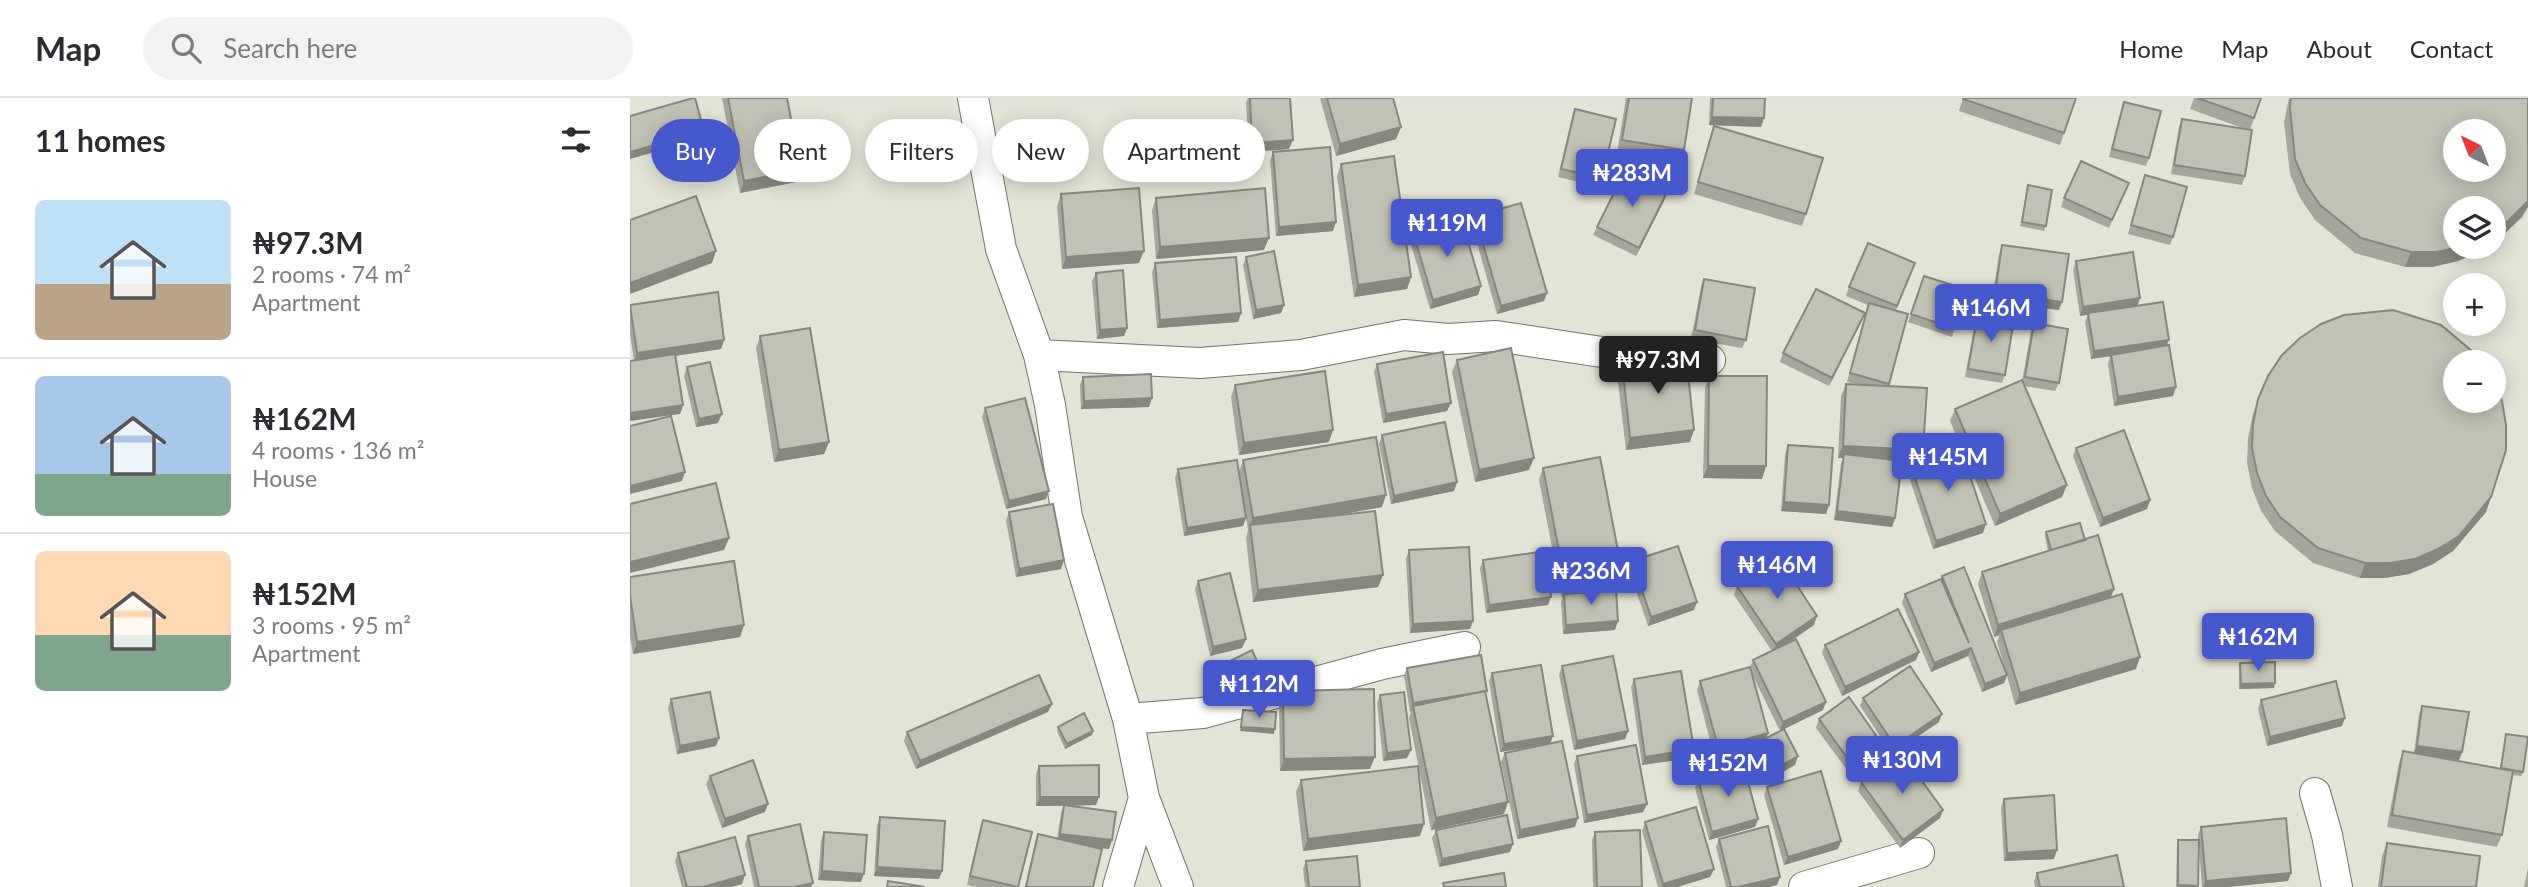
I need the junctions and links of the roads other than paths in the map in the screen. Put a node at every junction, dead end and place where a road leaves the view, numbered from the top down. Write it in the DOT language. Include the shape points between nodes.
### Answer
graph roads {
  1 [pos="973,98"];
  2 [pos="1039,355"];
  3 [pos="1710,360"];
  4 [pos="1465,647"];
  5 [pos="1128,719"];
  6 [pos="2315,793"];
  7 [pos="1144,798"];
  8 [pos="1919,853"];
  9 [pos="1118,887"];
  10 [pos="1178,887"];
  11 [pos="1804,887"];
  12 [pos="2337,887"];
  1 -- 2 [label="street" via="1001,249"];
  2 -- 3 [label="street" via="1200,363 1301,355 1404,335 1448,340 1496,336 1615,354"];
  2 -- 5 [label="street" via="1068,517"];
  4 -- 5 [label="street" via="1382,664 1203,713"];
  5 -- 7 [label="street"];
  6 -- 12 [label="street"];
  7 -- 9 [label="street"];
  7 -- 10 [label="street"];
  8 -- 11 [label="street"];
}
